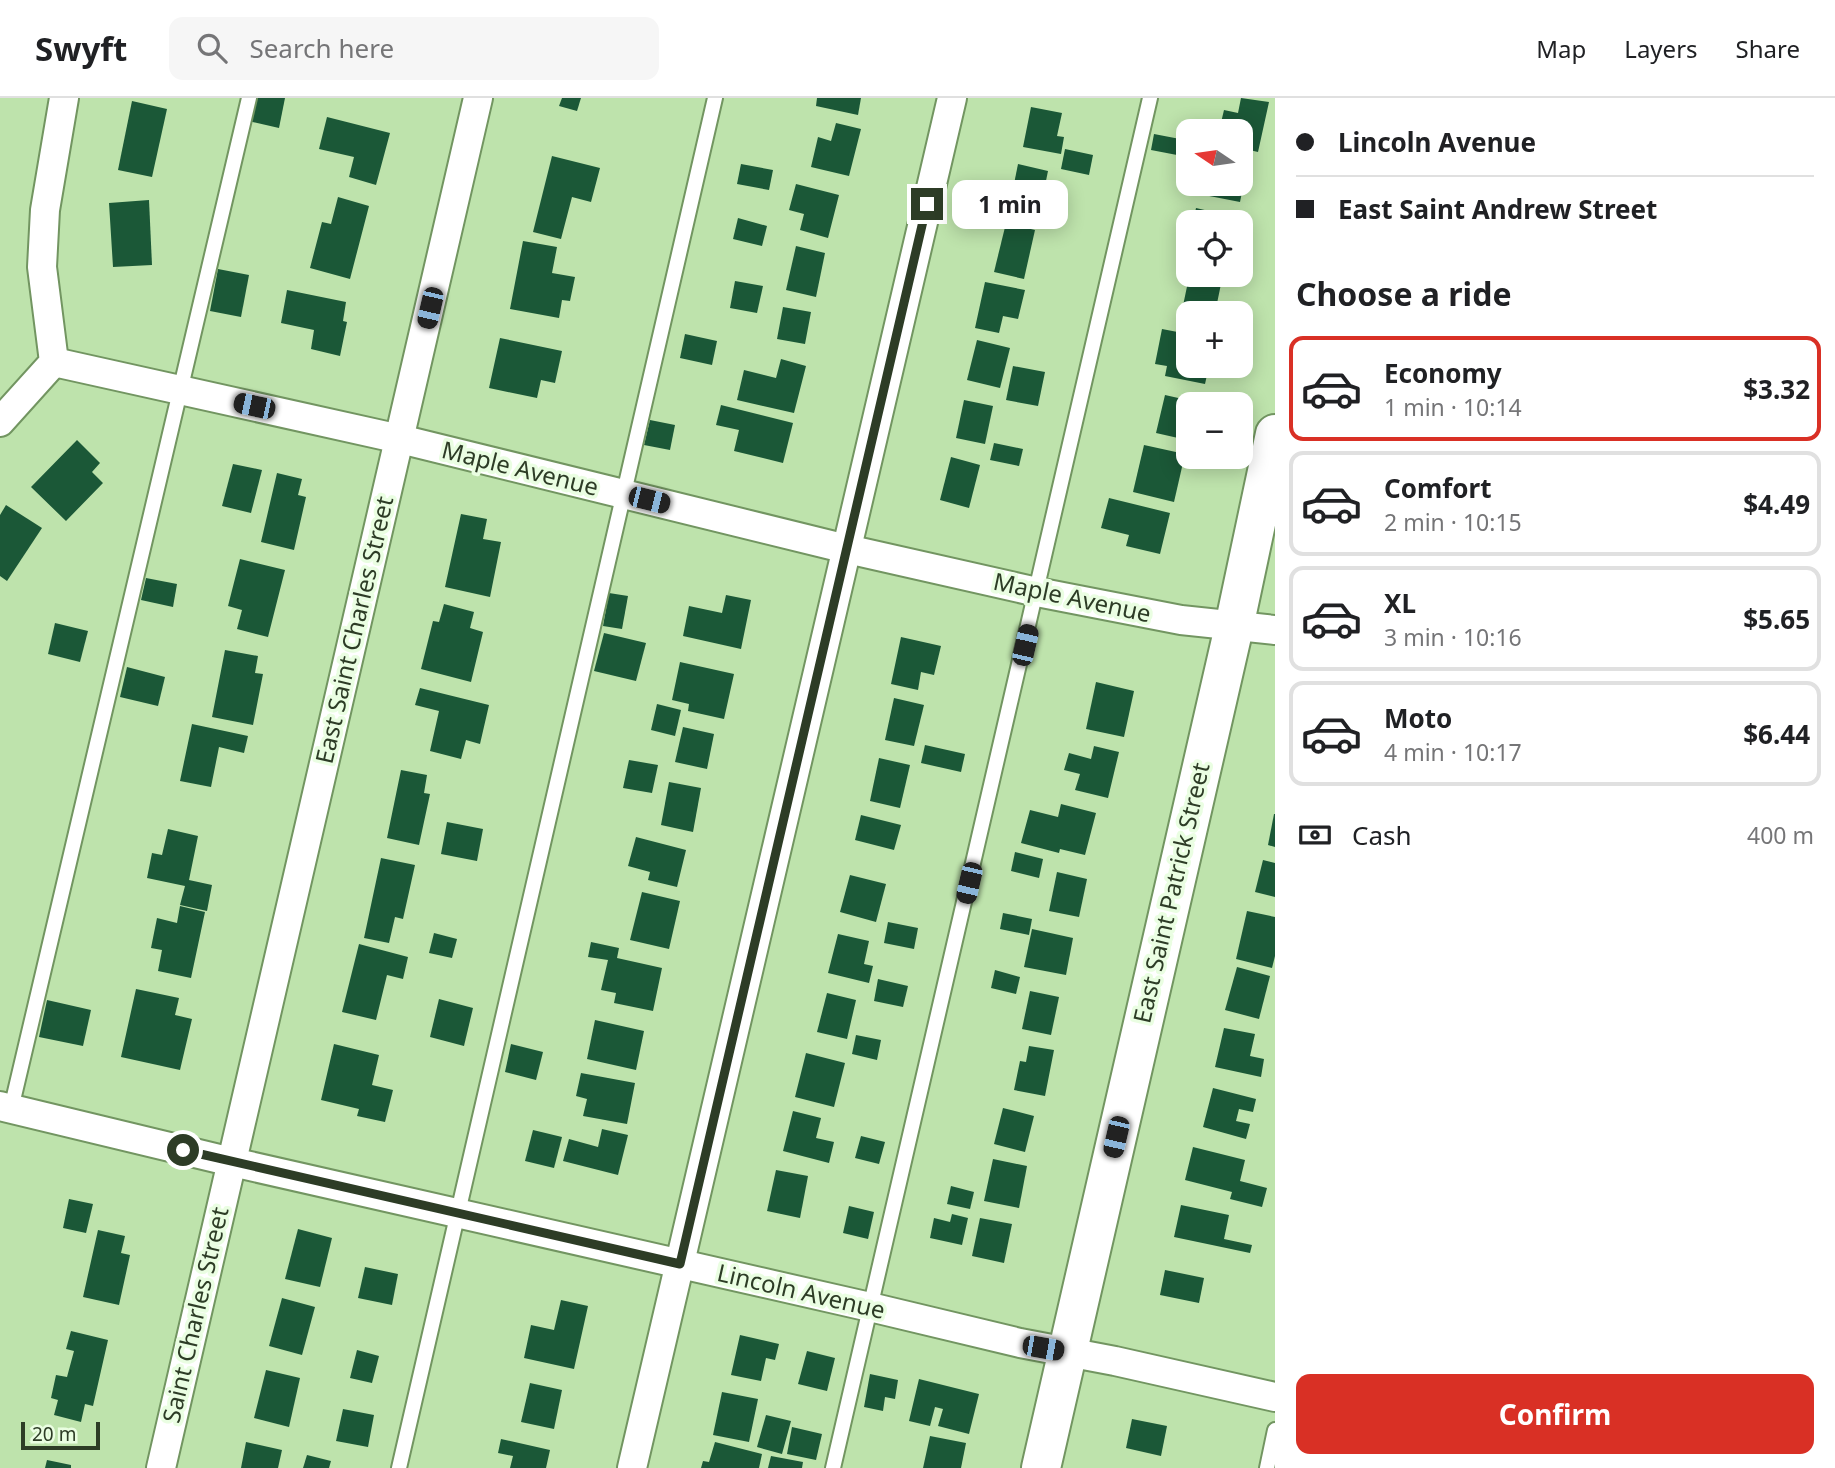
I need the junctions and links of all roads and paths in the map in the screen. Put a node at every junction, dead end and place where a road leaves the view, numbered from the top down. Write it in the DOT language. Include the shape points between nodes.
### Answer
graph roads {
  1 [pos="64,98"];
  2 [pos="249,98"];
  3 [pos="478,98"];
  4 [pos="715,98"];
  5 [pos="952,98"];
  6 [pos="1150,98"];
  7 [pos="54,362"];
  8 [pos="181,390"];
  9 [pos="0,422"];
  10 [pos="1275,434"];
  11 [pos="400,439"];
  12 [pos="624,494"];
  13 [pos="847,549"];
  14 [pos="1037,592"];
  15 [pos="1234,627"];
  16 [pos="1275,630"];
  17 [pos="6,1108"];
  18 [pos="232,1162"];
  19 [pos="458,1213"];
  20 [pos="680,1264"];
  21 [pos="870,1307"];
  22 [pos="1067,1352"];
  23 [pos="1275,1397"];
  24 [pos="1275,1430"];
  25 [pos="160,1468"];
  26 [pos="399,1468"];
  27 [pos="632,1468"];
  28 [pos="833,1468"];
  29 [pos="1041,1468"];
  30 [pos="1267,1468"];
  1 -- 7 [label="street" via="45,211 42,267"];
  2 -- 8 [label="lane"];
  3 -- 11 [label="street, East Saint Charles Street"];
  4 -- 12 [label="lane"];
  5 -- 13 [label="street"];
  6 -- 14 [label="lane"];
  7 -- 8 [label="street, Maple Avenue"];
  7 -- 9 [label="street"];
  8 -- 11 [label="street, Maple Avenue"];
  8 -- 17 [label="lane"];
  10 -- 15 [label="main road, East Saint Patrick Street"];
  11 -- 12 [label="street, Maple Avenue"];
  11 -- 18 [label="street, East Saint Charles Street"];
  12 -- 13 [label="street, Maple Avenue"];
  12 -- 19 [label="lane"];
  13 -- 14 [label="street, Maple Avenue"];
  13 -- 20 [label="street"];
  14 -- 15 [label="street, Maple Avenue"];
  14 -- 21 [label="lane"];
  15 -- 16 [label="street, Maple Avenue"];
  15 -- 22 [label="main road, East Saint Patrick Street"];
  17 -- 18 [label="street, Lincoln Avenue"];
  18 -- 19 [label="street, Lincoln Avenue"];
  18 -- 25 [label="street, Saint Charles Street"];
  19 -- 20 [label="street, Lincoln Avenue"];
  19 -- 26 [label="lane"];
  20 -- 21 [label="street, Lincoln Avenue"];
  20 -- 27 [label="street"];
  21 -- 22 [label="street, Lincoln Avenue"];
  21 -- 28 [label="lane"];
  22 -- 23 [label="street, Lincoln Avenue"];
  22 -- 29 [label="main road, East Saint Patrick Street"];
  24 -- 30 [label="lane"];
}
